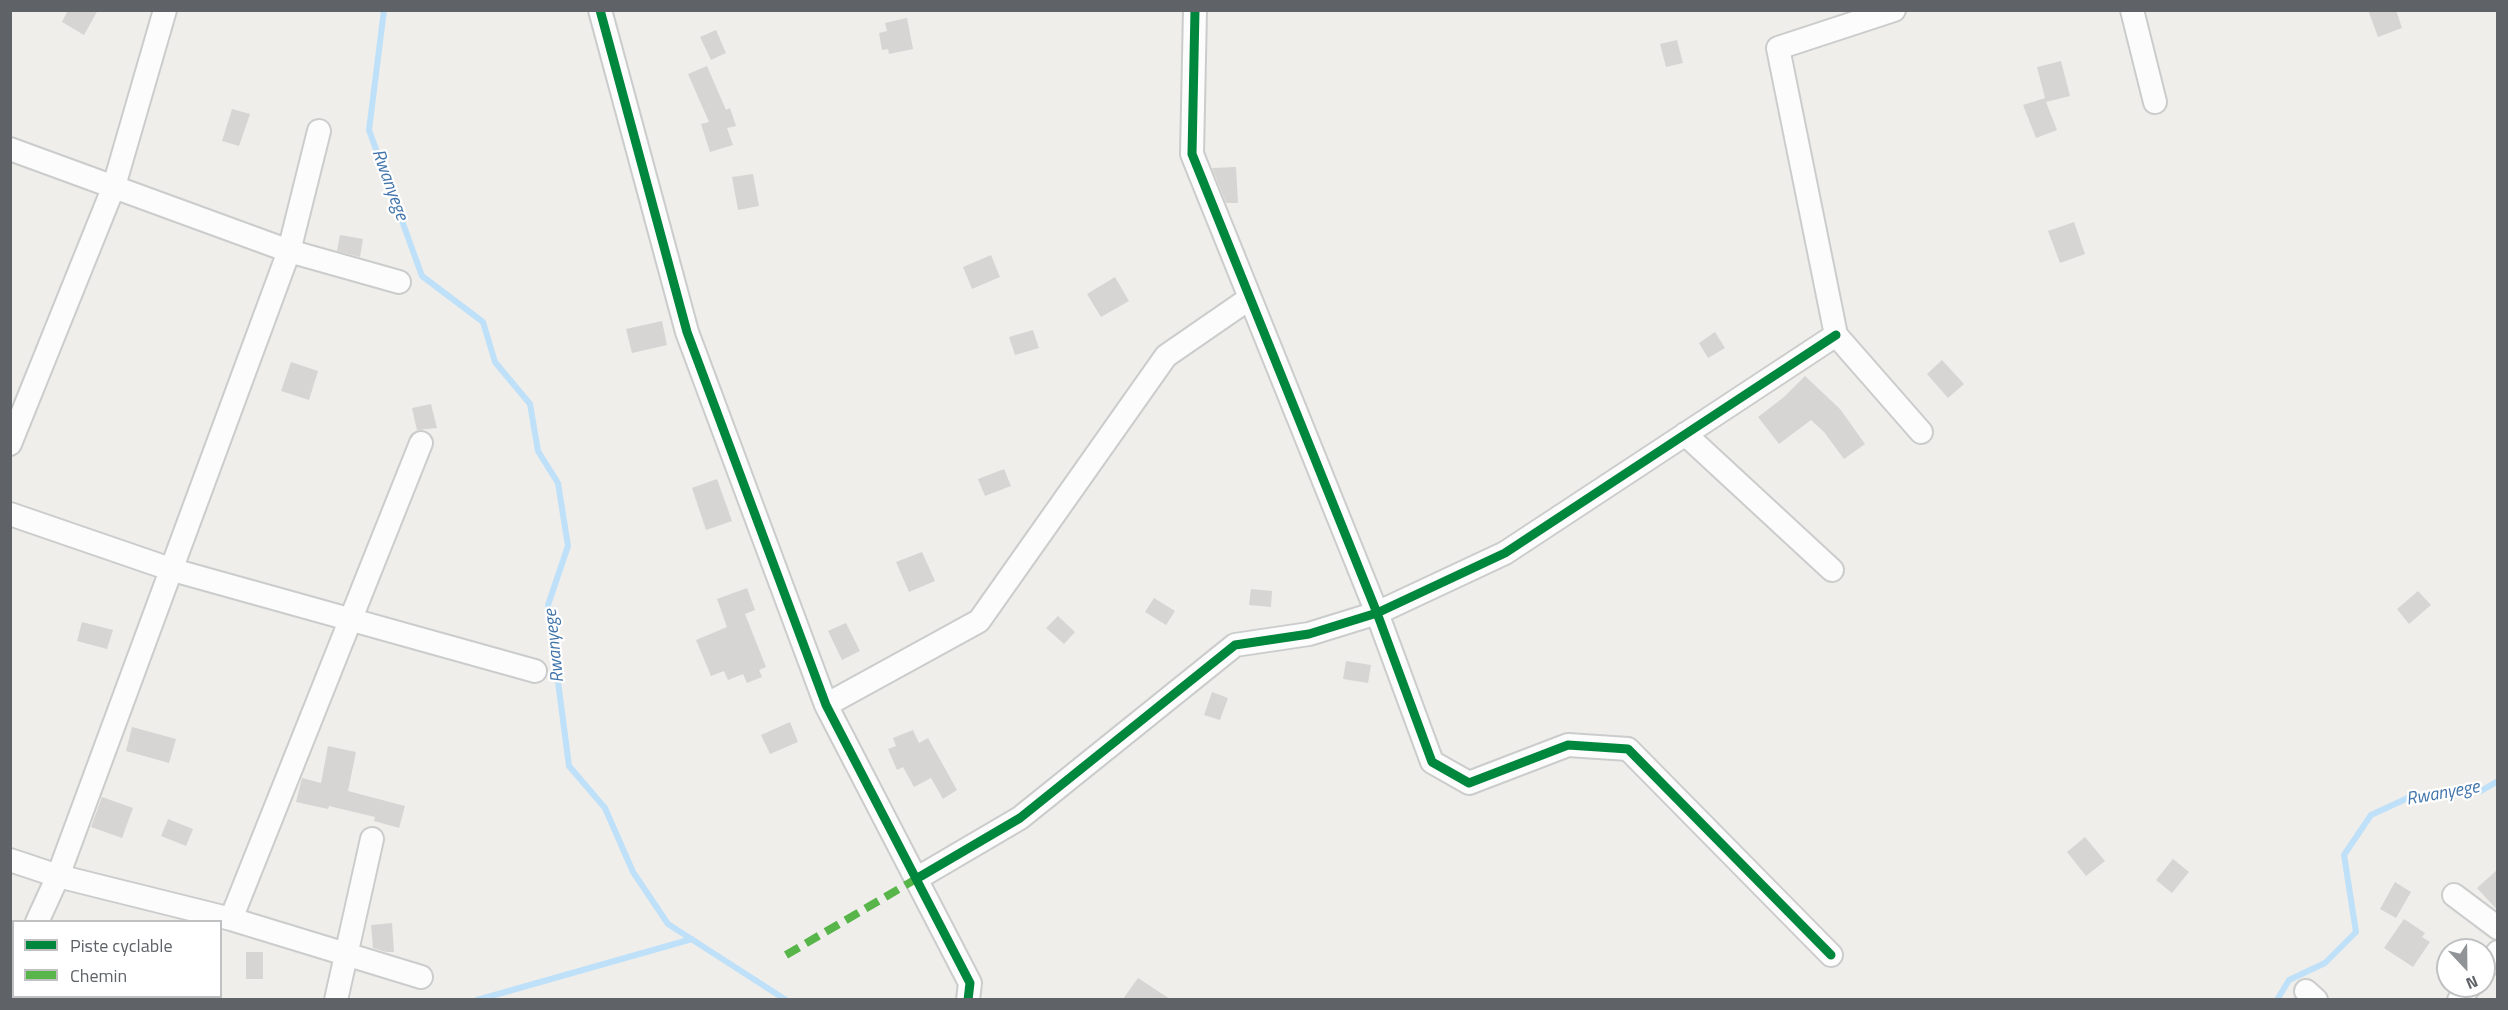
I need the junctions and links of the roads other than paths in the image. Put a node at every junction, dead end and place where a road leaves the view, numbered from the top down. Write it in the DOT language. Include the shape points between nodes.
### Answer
graph roads {
  1 [pos="165,10"];
  2 [pos="600,10"];
  3 [pos="1195,10"];
  4 [pos="1894,10"];
  5 [pos="2132,10"];
  6 [pos="2155,102"];
  7 [pos="319,131"];
  8 [pos="10,149"];
  9 [pos="114,186"];
  10 [pos="289,251"];
  11 [pos="399,282"];
  12 [pos="1250,298"];
  13 [pos="1836,335"];
  14 [pos="1921,432"];
  15 [pos="1685,434"];
  16 [pos="420,443"];
  17 [pos="10,444"];
  18 [pos="10,514"];
  19 [pos="173,570"];
  20 [pos="1832,570"];
  21 [pos="1377,613"];
  22 [pos="350,618"];
  23 [pos="536,671"];
  24 [pos="826,705"];
  25 [pos="372,838"];
  26 [pos="10,860"];
  27 [pos="58,876"];
  28 [pos="915,879"];
  29 [pos="2454,895"];
  30 [pos="231,919"];
  31 [pos="37,920"];
  32 [pos="2498,928"];
  33 [pos="345,954"];
  34 [pos="1831,955"];
  35 [pos="421,977"];
  36 [pos="336,999"];
  37 [pos="968,999"];
  1 -- 9 [label="street"];
  2 -- 24 [label="street" via="687,332"];
  3 -- 12 [label="street" via="1192,154"];
  4 -- 13 [label="street" via="1778,48"];
  5 -- 6 [label="street"];
  7 -- 10 [label="street"];
  8 -- 9 [label="street"];
  9 -- 10 [label="street"];
  9 -- 17 [label="street"];
  10 -- 11 [label="street"];
  10 -- 19 [label="street"];
  12 -- 21 [label="street"];
  12 -- 24 [label="street" via="1166,356 979,621"];
  13 -- 14 [label="street"];
  13 -- 15 [label="street"];
  15 -- 20 [label="street"];
  15 -- 21 [label="street" via="1505,553"];
  16 -- 22 [label="street"];
  18 -- 19 [label="street"];
  19 -- 22 [label="street"];
  19 -- 27 [label="street"];
  21 -- 28 [label="street" via="1309,634 1234,645 1020,818"];
  21 -- 34 [label="street" via="1432,762 1469,783 1568,745 1628,749"];
  22 -- 23 [label="street"];
  22 -- 30 [label="street"];
  24 -- 28 [label="street"];
  25 -- 33 [label="street"];
  26 -- 27 [label="street"];
  27 -- 30 [label="street"];
  27 -- 31 [label="street"];
  28 -- 37 [label="street" via="970,984"];
  29 -- 32 [label="street"];
  30 -- 33 [label="street"];
  33 -- 35 [label="street"];
  33 -- 36 [label="street"];
}
